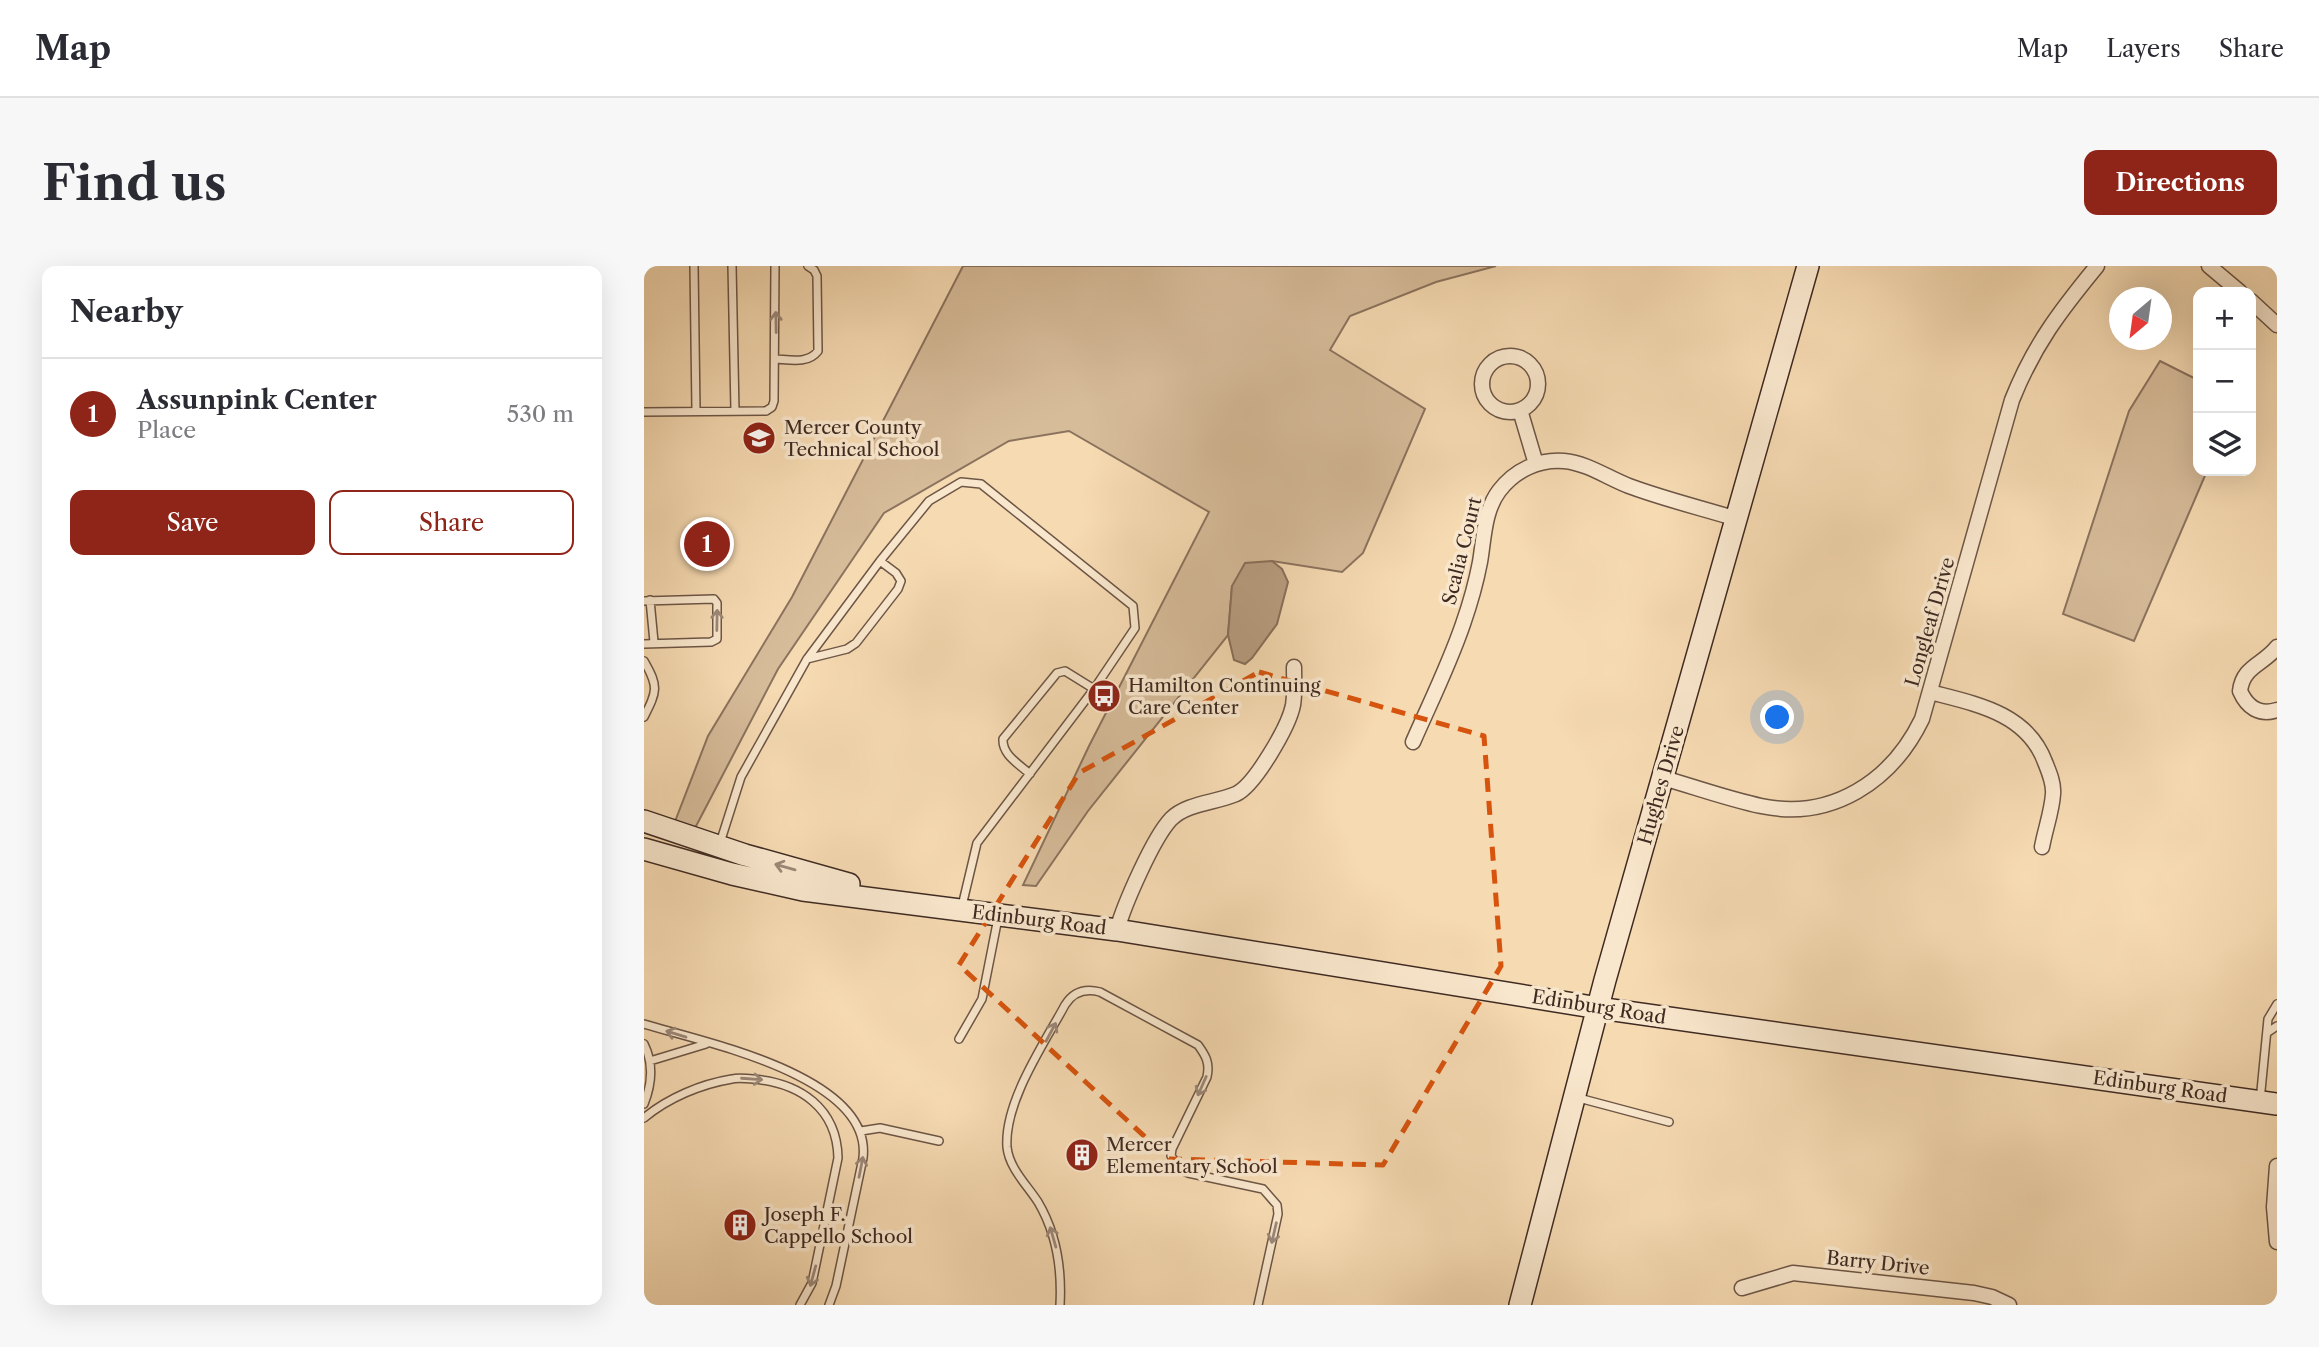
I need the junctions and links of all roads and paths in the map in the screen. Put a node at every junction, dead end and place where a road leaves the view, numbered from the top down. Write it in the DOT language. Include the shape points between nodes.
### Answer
graph roads {
  1 [pos="694,266"];
  2 [pos="732,266"];
  3 [pos="775,266"];
  4 [pos="808,266"];
  5 [pos="1808,266"];
  6 [pos="2097,266"];
  7 [pos="2209,266"];
  8 [pos="2234,287"];
  9 [pos="2256,306"];
  10 [pos="2277,325"];
  11 [pos="776,359"];
  12 [pos="1520,410"];
  13 [pos="696,411"];
  14 [pos="734,411"];
  15 [pos="644,412"];
  16 [pos="1536,464"];
  17 [pos="1737,519"];
  18 [pos="880,561"];
  19 [pos="647,601"];
  20 [pos="654,642"];
  21 [pos="644,644"];
  22 [pos="2277,647"];
  23 [pos="807,659"];
  24 [pos="644,661"];
  25 [pos="1294,667"];
  26 [pos="1094,689"];
  27 [pos="1930,692"];
  28 [pos="2277,710"];
  29 [pos="644,717"];
  30 [pos="1413,743"];
  31 [pos="1030,774"];
  32 [pos="1663,778"];
  33 [pos="644,821"];
  34 [pos="718,847"];
  35 [pos="2042,847"];
  36 [pos="644,849"];
  37 [pos="922,904"];
  38 [pos="961,910"];
  39 [pos="999,916"];
  40 [pos="1117,930"];
  41 [pos="2277,1004"];
  42 [pos="1599,1008"];
  43 [pos="644,1024"];
  44 [pos="2277,1026"];
  45 [pos="2268,1032"];
  46 [pos="959,1039"];
  47 [pos="644,1044"];
  48 [pos="706,1044"];
  49 [pos="650,1062"];
  50 [pos="1575,1097"];
  51 [pos="2269,1102"];
  52 [pos="644,1104"];
  53 [pos="644,1118"];
  54 [pos="1670,1122"];
  55 [pos="861,1131"];
  56 [pos="939,1141"];
  57 [pos="2277,1166"];
  58 [pos="2277,1242"];
  59 [pos="1742,1288"];
  60 [pos="832,1304"];
  61 [pos="800,1305"];
  62 [pos="1061,1305"];
  63 [pos="1258,1305"];
  64 [pos="1520,1305"];
  65 [pos="2009,1305"];
  1 -- 13 [label="lane"];
  2 -- 14 [label="lane"];
  11 -- 3 [label="lane, one-way"];
  4 -- 11 [label="lane" via="817,276 818,351 806,360"];
  5 -- 17 [label="main road, Hughes Drive"];
  6 -- 27 [label="street, Longleaf Drive" via="2040,340 2012,400"];
  7 -- 8 [label="street"];
  9 -- 10 [label="street"];
  11 -- 14 [label="lane" via="772,407"];
  12 -- 12 [label="street" via="1494,407 1483,393 1483,376 1501,356 1529,362 1538,379 1534,398"];
  12 -- 16 [label="street"];
  13 -- 14 [label="lane"];
  13 -- 15 [label="lane"];
  16 -- 17 [label="street" via="1582,465 1631,486"];
  16 -- 30 [label="street, Scalia Court" via="1508,480 1490,507 1463,624"];
  17 -- 32 [label="main road, Hughes Drive"];
  18 -- 23 [label="lane"];
  18 -- 23 [label="lane" via="896,573 901,581 898,589 856,643"];
  18 -- 26 [label="lane" via="929,500 961,482 981,484 1133,606 1135,628"];
  19 -- 20 [label="lane"];
  20 -- 19 [label="lane, one-way" via="717,639 717,603 714,599"];
  20 -- 21 [label="lane"];
  22 -- 28 [label="street" via="2245,673 2240,691 2244,701 2259,711"];
  23 -- 34 [label="lane" via="741,777"];
  24 -- 29 [label="lane" via="656,688"];
  25 -- 40 [label="street" via="1293,707 1267,762 1238,793 1172,818 1123,908"];
  26 -- 31 [label="lane"];
  26 -- 31 [label="lane" via="1065,671 1057,673 1003,739 1002,748"];
  27 -- 32 [label="street, Longleaf Drive" via="1922,719 1899,758 1863,788 1833,802 1802,808 1760,806"];
  27 -- 35 [label="street" via="2004,715 2034,741 2044,757 2053,792"];
  31 -- 38 [label="lane" via="977,843"];
  32 -- 42 [label="main road, Hughes Drive"];
  33 -- 34 [label="main road, Edinburg Road"];
  37 -- 34 [label="main road, Edinburg Road, one-way"];
  36 -- 37 [label="main road, Edinburg Road" via="803,890"];
  37 -- 38 [label="main road, Edinburg Road"];
  38 -- 39 [label="main road, Edinburg Road"];
  39 -- 40 [label="main road, Edinburg Road"];
  39 -- 46 [label="lane" via="982,999"];
  40 -- 42 [label="main road, Edinburg Road"];
  41 -- 45 [label="lane" via="2270,1013"];
  42 -- 50 [label="main road, Hughes Drive"];
  42 -- 51 [label="main road, Edinburg Road"];
  48 -- 43 [label="lane, one-way"];
  44 -- 45 [label="lane"];
  45 -- 51 [label="lane"];
  47 -- 49 [label="lane"];
  48 -- 49 [label="lane"];
  48 -- 55 [label="lane" via="769,1063 829,1092"];
  49 -- 52 [label="lane"];
  50 -- 54 [label="lane"];
  50 -- 64 [label="main road, Hughes Drive"];
  53 -- 61 [label="lane, one-way" via="678,1097 735,1078 783,1084 821,1107 838,1141 838,1158 812,1283"];
  55 -- 56 [label="lane" via="880,1129"];
  60 -- 55 [label="lane, one-way" via="863,1158"];
  57 -- 58 [label="street"];
  59 -- 65 [label="street, Barry Drive" via="1793,1273 1974,1293"];
  62 -- 63 [label="lane, one-way" via="1055,1238 1016,1172 1007,1150 1007,1135 1015,1100 1065,1005 1070,997 1090,990 1198,1045 1207,1059 1207,1077 1171,1156 1188,1173 1263,1189 1277,1205"];
}
